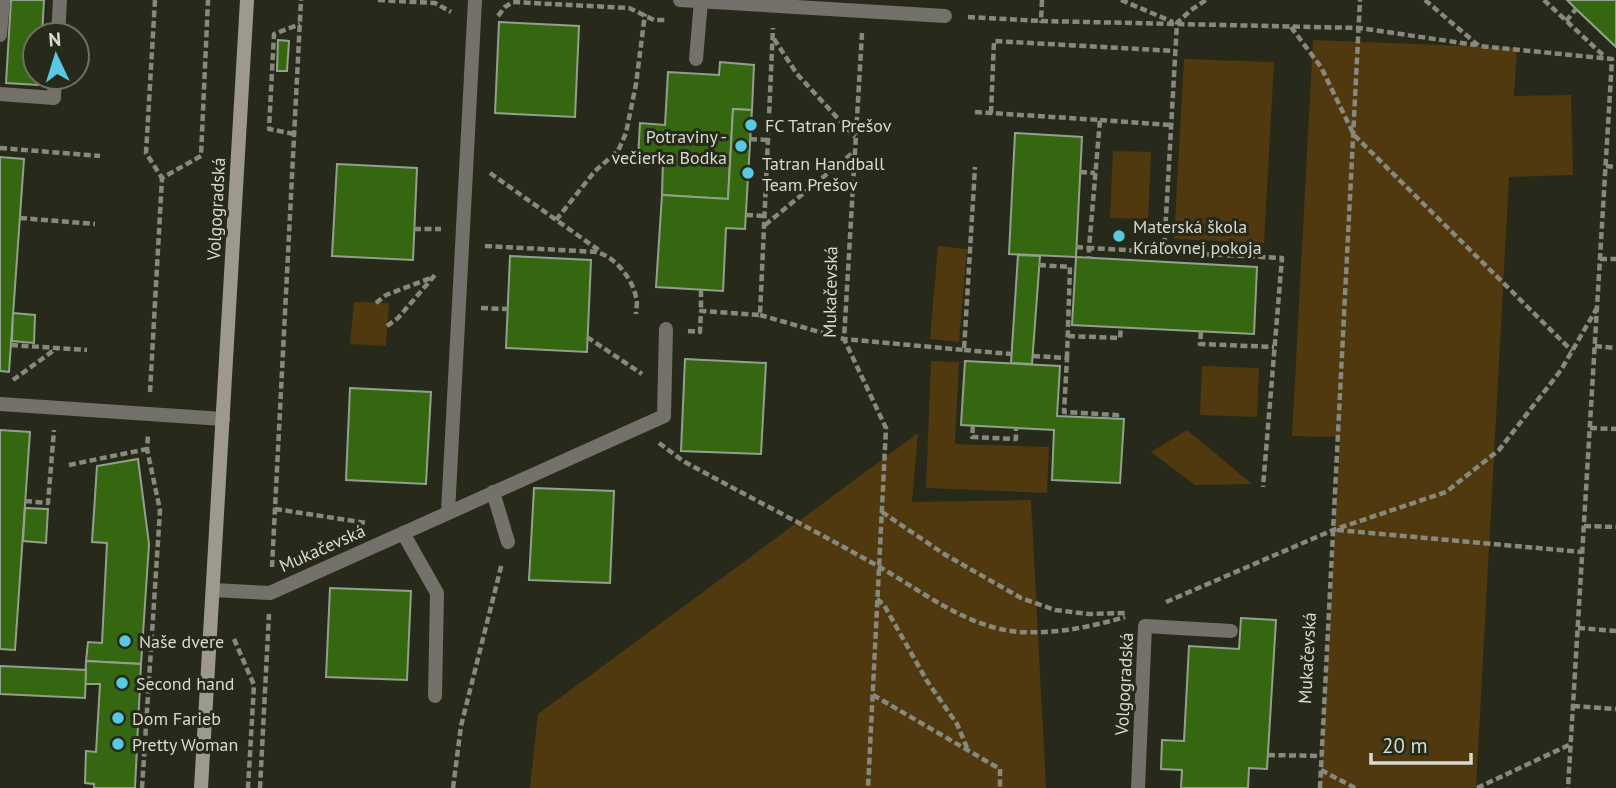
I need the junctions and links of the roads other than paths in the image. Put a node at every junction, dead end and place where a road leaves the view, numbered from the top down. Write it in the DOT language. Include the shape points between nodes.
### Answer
graph roads {
  1 [pos="3,0"];
  2 [pos="60,0"];
  3 [pos="247,0"];
  4 [pos="475,0"];
  5 [pos="680,0"];
  6 [pos="701,1"];
  7 [pos="945,16"];
  8 [pos="59,21"];
  9 [pos="0,35"];
  10 [pos="696,59"];
  11 [pos="54,91"];
  12 [pos="0,94"];
  13 [pos="666,329"];
  14 [pos="0,404"];
  15 [pos="223,419"];
  16 [pos="494,492"];
  17 [pos="448,512"];
  18 [pos="403,533"];
  19 [pos="508,542"];
  20 [pos="213,590"];
  21 [pos="1231,631"];
  22 [pos="435,696"];
  23 [pos="201,788"];
  24 [pos="1138,788"];
  1 -- 9 [label="street"];
  2 -- 8 [label="street"];
  3 -- 15 [label="street, Volgogradská"];
  4 -- 17 [label="street"];
  5 -- 6 [label="street"];
  6 -- 7 [label="street"];
  6 -- 10 [label="street"];
  11 -- 12 [label="street" via="54,98"];
  13 -- 16 [label="street, Mukačevská" via="664,415"];
  14 -- 15 [label="street"];
  15 -- 20 [label="street, Volgogradská"];
  16 -- 17 [label="street, Mukačevská"];
  16 -- 19 [label="street"];
  17 -- 18 [label="street, Mukačevská"];
  18 -- 20 [label="street, Mukačevská" via="271,593"];
  18 -- 22 [label="street" via="437,593"];
  20 -- 23 [label="street, Volgogradská"];
  21 -- 24 [label="street, Volgogradská" via="1145,625"];
}
